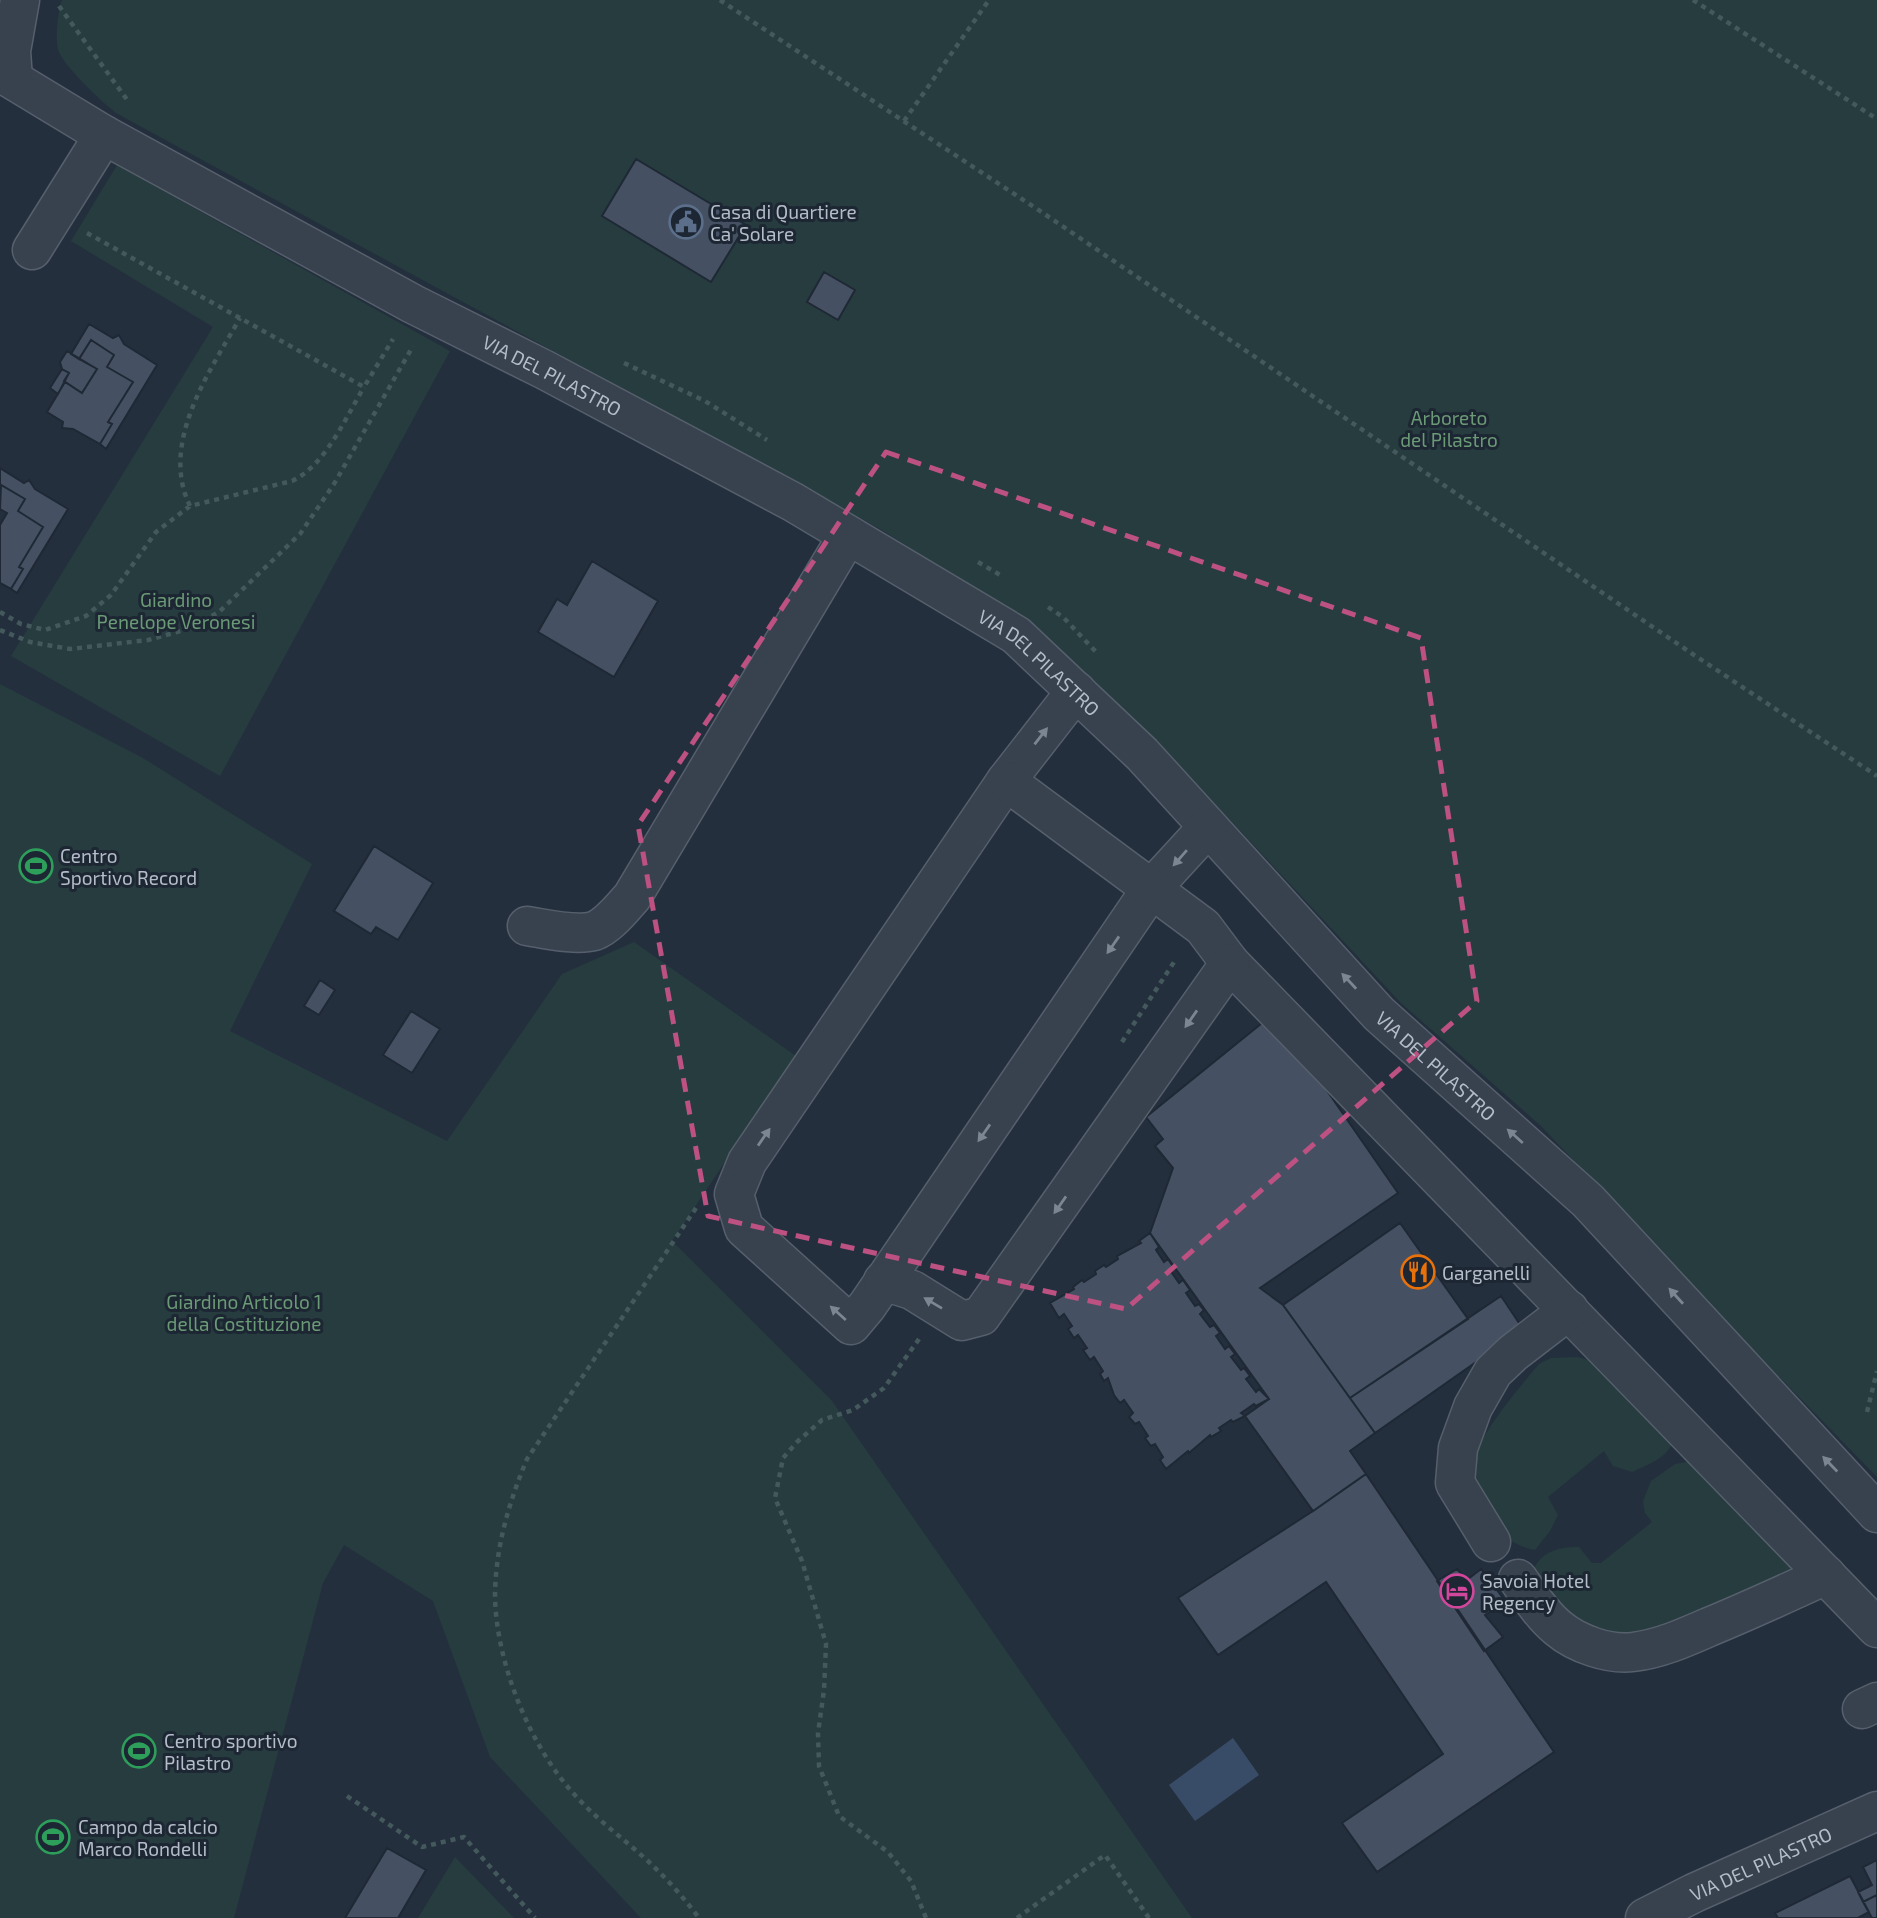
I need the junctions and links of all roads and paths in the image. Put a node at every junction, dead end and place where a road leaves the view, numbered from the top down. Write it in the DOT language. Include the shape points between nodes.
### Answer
graph roads {
  1 [pos="20,0"];
  2 [pos="720,0"];
  3 [pos="989,0"];
  4 [pos="1693,0"];
  5 [pos="6,75"];
  6 [pos="1877,119"];
  7 [pos="904,121"];
  8 [pos="104,135"];
  9 [pos="53,215"];
  10 [pos="32,250"];
  11 [pos="423,309"];
  12 [pos="240,318"];
  13 [pos="364,387"];
  14 [pos="190,506"];
  15 [pos="848,535"];
  16 [pos="0,612"];
  17 [pos="0,629"];
  18 [pos="1079,634"];
  19 [pos="1065,680"];
  20 [pos="1877,776"];
  21 [pos="1006,781"];
  22 [pos="1208,827"];
  23 [pos="1152,889"];
  24 [pos="527,926"];
  25 [pos="1178,956"];
  26 [pos="1230,963"];
  27 [pos="1117,1049"];
  28 [pos="697,1208"];
  29 [pos="883,1281"];
  30 [pos="942,1308"];
  31 [pos="1569,1310"];
  32 [pos="1877,1371"];
  33 [pos="1867,1412"];
  34 [pos="1877,1513"];
  35 [pos="1491,1542"];
  36 [pos="1826,1575"];
  37 [pos="1518,1578"];
  38 [pos="1877,1628"];
  39 [pos="347,1796"];
  40 [pos="1877,1811"];
  41 [pos="1700,1905"];
  42 [pos="535,1918"];
  43 [pos="699,1918"];
  44 [pos="926,1918"];
  45 [pos="1017,1918"];
  46 [pos="1149,1918"];
  47 [pos="1645,1918"];
  1 -- 5 [label="street"];
  2 -- 7 [label="path"];
  3 -- 7 [label="path"];
  4 -- 6 [label="path"];
  5 -- 8 [label="street, VIA DEL PILASTRO"];
  7 -- 20 [label="path"];
  8 -- 9 [label="street"];
  8 -- 11 [label="street, VIA DEL PILASTRO"];
  9 -- 10 [label="street"];
  9 -- 12 [label="path"];
  11 -- 13 [label="path"];
  11 -- 15 [label="street, VIA DEL PILASTRO"];
  11 -- 17 [label="path" via="334,484 300,534 219,612 187,629 148,640 70,649 30,642"];
  12 -- 13 [label="path"];
  12 -- 14 [label="path" via="187,422 181,475"];
  13 -- 14 [label="path" via="305,475"];
  14 -- 16 [label="path" via="156,532 111,595 86,616 45,630"];
  15 -- 19 [label="street, VIA DEL PILASTRO" via="1016,635"];
  15 -- 24 [label="street" via="632,897 596,930 565,932"];
  18 -- 19 [label="path"];
  21 -- 19 [label="street, one-way"];
  19 -- 22 [label="street, VIA DEL PILASTRO" via="1142,754"];
  21 -- 23 [label="street"];
  29 -- 21 [label="street, one-way" via="851,1325 744,1228 734,1194 747,1161"];
  22 -- 23 [label="street, one-way"];
  34 -- 22 [label="street, VIA DEL PILASTRO, one-way" via="1588,1201 1379,1014"];
  23 -- 26 [label="street" via="1203,927"];
  23 -- 29 [label="street, one-way"];
  25 -- 27 [label="path"];
  26 -- 30 [label="street, one-way" via="981,1316 962,1321"];
  26 -- 31 [label="street"];
  28 -- 43 [label="path" via="527,1459 510,1499 495,1593 507,1664 521,1710 543,1753 573,1794 651,1864"];
  30 -- 29 [label="street, one-way" via="912,1290"];
  30 -- 44 [label="path" via="884,1388 853,1410 822,1420 797,1442 783,1458 775,1498 802,1561 827,1644 819,1766 839,1816 888,1852 911,1881"];
  31 -- 35 [label="street" via="1493,1372 1458,1448 1455,1483"];
  31 -- 36 [label="street"];
  32 -- 33 [label="path"];
  36 -- 37 [label="street" via="1699,1631 1630,1653 1607,1651 1559,1629"];
  36 -- 38 [label="street"];
  39 -- 42 [label="path" via="422,1847 464,1837"];
  40 -- 41 [label="street, VIA DEL PILASTRO"];
  41 -- 47 [label="street, VIA DEL PILASTRO"];
  45 -- 46 [label="path" via="1105,1855"];
}
